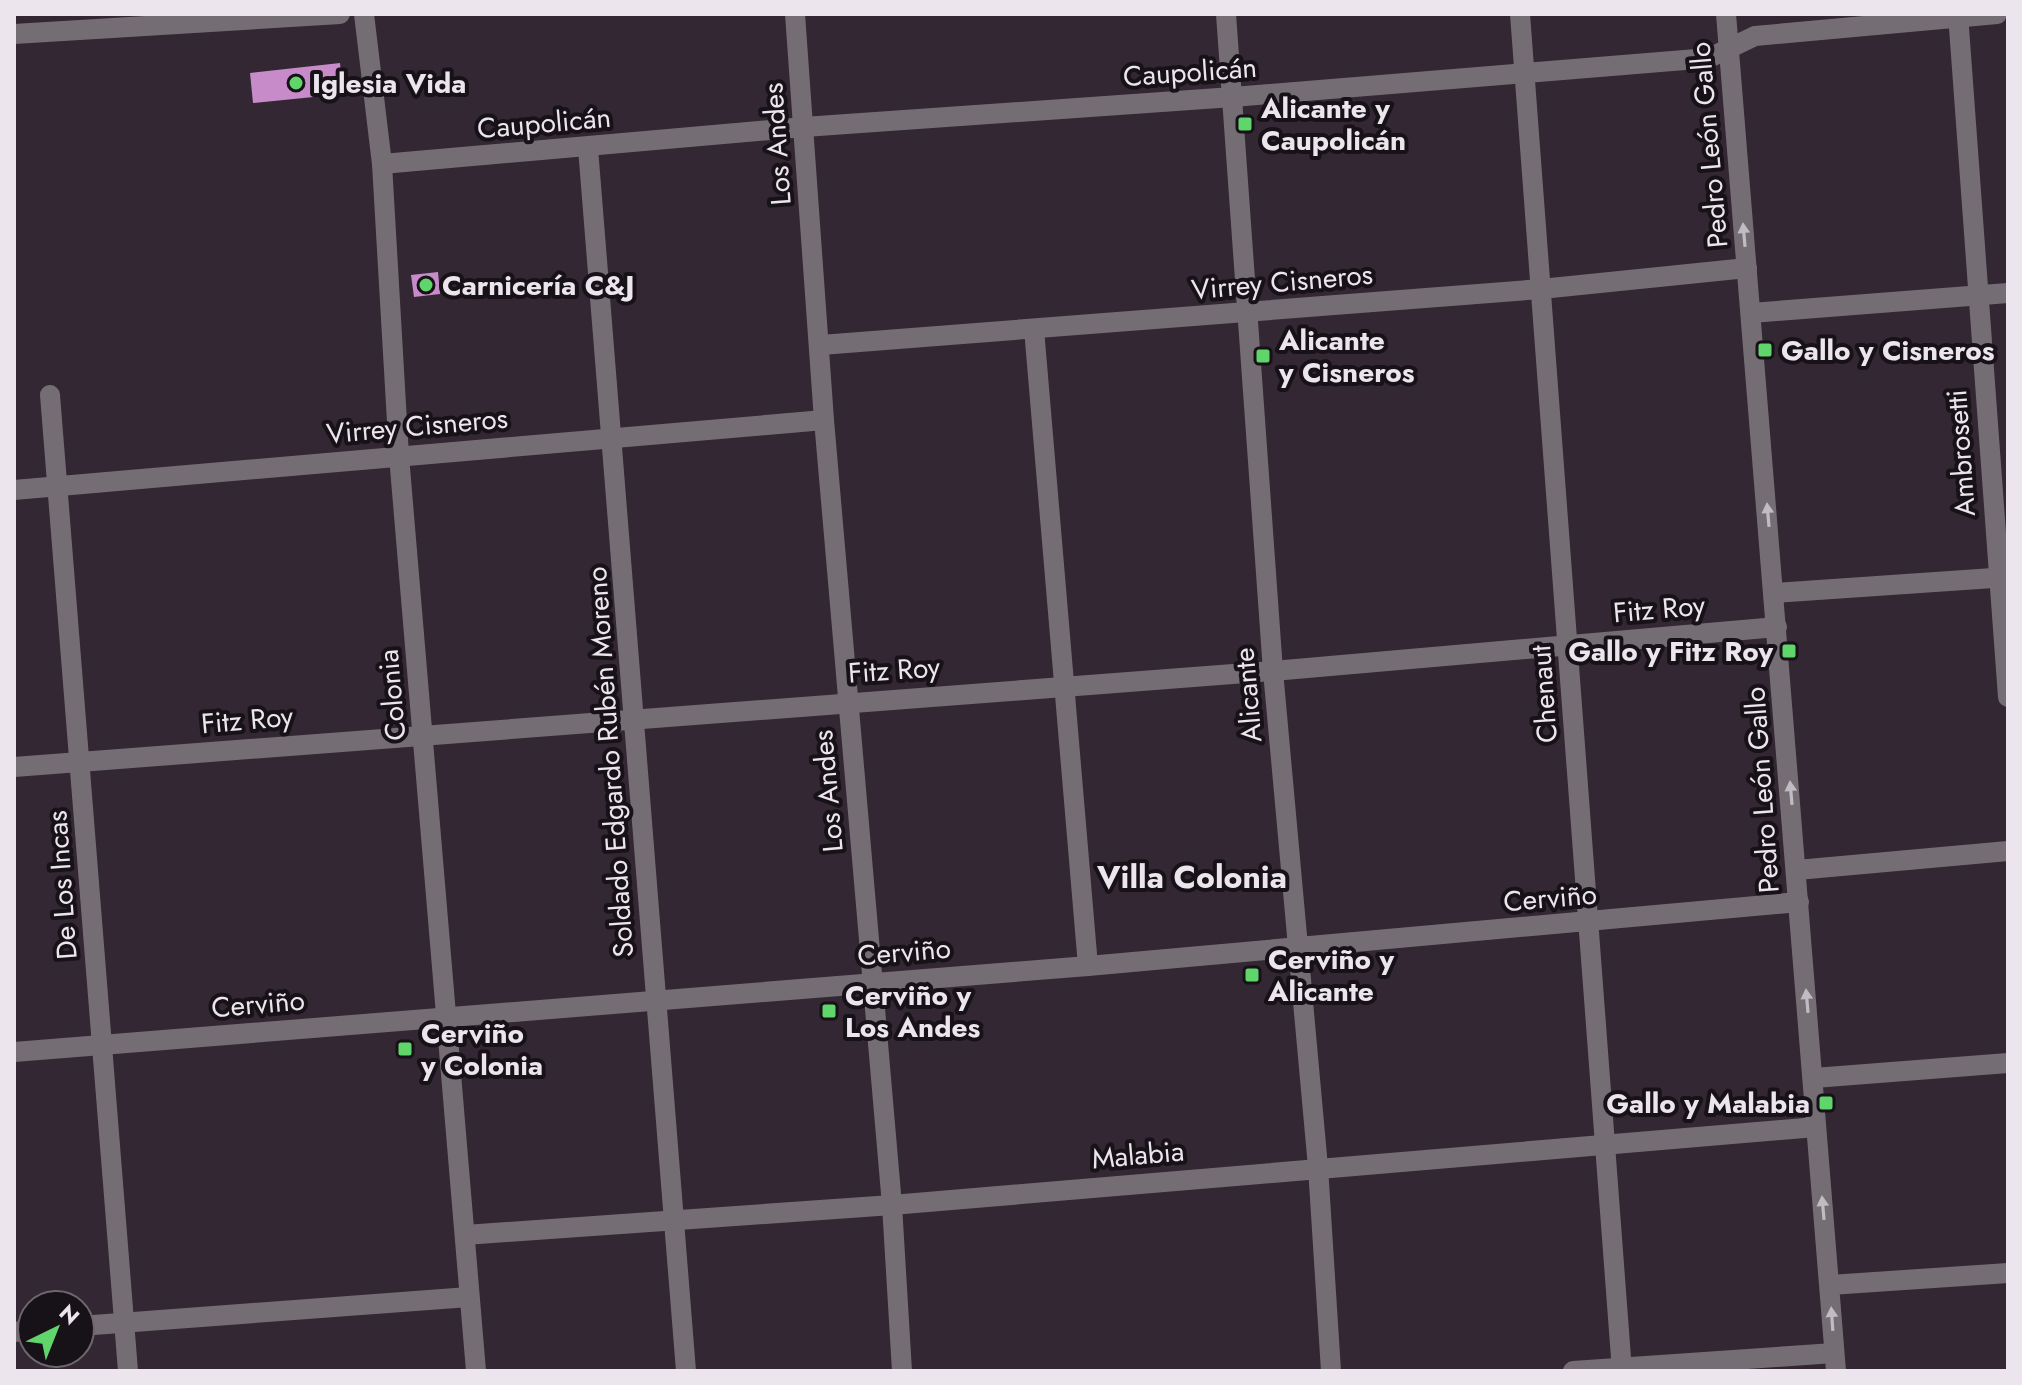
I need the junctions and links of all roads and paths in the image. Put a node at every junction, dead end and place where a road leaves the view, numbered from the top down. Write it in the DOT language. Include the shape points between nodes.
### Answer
graph roads {
  1 [pos="340,14"];
  2 [pos="364,14"];
  3 [pos="795,14"];
  4 [pos="1226,14"];
  5 [pos="1520,14"];
  6 [pos="1726,14"];
  7 [pos="1997,14"];
  8 [pos="1958,16"];
  9 [pos="20,27"];
  10 [pos="1729,48"];
  11 [pos="1523,71"];
  12 [pos="1233,97"];
  13 [pos="804,127"];
  14 [pos="588,148"];
  15 [pos="382,164"];
  16 [pos="1747,268"];
  17 [pos="1541,289"];
  18 [pos="2008,293"];
  19 [pos="1979,295"];
  20 [pos="1248,313"];
  21 [pos="1751,313"];
  22 [pos="1034,329"];
  23 [pos="821,345"];
  24 [pos="50,395"];
  25 [pos="824,420"];
  26 [pos="614,437"];
  27 [pos="399,456"];
  28 [pos="58,486"];
  29 [pos="14,490"];
  30 [pos="2003,577"];
  31 [pos="1775,593"];
  32 [pos="1777,627"];
  33 [pos="1569,645"];
  34 [pos="1273,671"];
  35 [pos="1066,686"];
  36 [pos="2008,697"];
  37 [pos="849,701"];
  38 [pos="634,719"];
  39 [pos="423,734"];
  40 [pos="81,762"];
  41 [pos="14,767"];
  42 [pos="2008,851"];
  43 [pos="1797,870"];
  44 [pos="1799,902"];
  45 [pos="1588,923"];
  46 [pos="1298,947"];
  47 [pos="1088,966"];
  48 [pos="873,983"];
  49 [pos="656,999"];
  50 [pos="444,1016"];
  51 [pos="102,1045"];
  52 [pos="14,1052"];
  53 [pos="2008,1063"];
  54 [pos="1814,1078"];
  55 [pos="1816,1127"];
  56 [pos="1608,1147"];
  57 [pos="1318,1167"];
  58 [pos="892,1205"];
  59 [pos="672,1223"];
  60 [pos="465,1235"];
  61 [pos="2008,1273"];
  62 [pos="1830,1285"];
  63 [pos="469,1297"];
  64 [pos="124,1322"];
  65 [pos="96,1325"];
  66 [pos="1835,1362"];
  67 [pos="1622,1369"];
  68 [pos="128,1371"];
  69 [pos="476,1371"];
  70 [pos="686,1371"];
  71 [pos="902,1371"];
  72 [pos="1331,1371"];
  73 [pos="1573,1371"];
  1 -- 9 [label="street"];
  2 -- 15 [label="street, Colonia"];
  3 -- 13 [label="street, Los Andes"];
  4 -- 12 [label="street, Alicante"];
  5 -- 11 [label="street, Chenaut"];
  6 -- 10 [label="street, Pedro León Gallo"];
  7 -- 8 [label="street, Caupolicán"];
  8 -- 10 [label="street, Caupolicán" via="1755,36"];
  8 -- 19 [label="street, Ambrosetti"];
  10 -- 11 [label="street, Caupolicán" via="1709,58"];
  16 -- 10 [label="street, Pedro León Gallo, one-way"];
  11 -- 12 [label="street, Caupolicán"];
  11 -- 17 [label="street, Chenaut"];
  12 -- 13 [label="street, Caupolicán"];
  12 -- 20 [label="street, Alicante"];
  13 -- 14 [label="street, Caupolicán"];
  13 -- 23 [label="street, Los Andes"];
  14 -- 15 [label="street, Caupolicán"];
  14 -- 26 [label="street, Soldado Edgardo Rubén Moreno"];
  15 -- 27 [label="street, Colonia"];
  16 -- 17 [label="street, Virrey Cisneros"];
  16 -- 21 [label="street, Pedro León Gallo"];
  17 -- 20 [label="street, Virrey Cisneros"];
  17 -- 33 [label="street, Chenaut"];
  18 -- 19 [label="street"];
  19 -- 21 [label="street"];
  19 -- 30 [label="street, Ambrosetti"];
  20 -- 22 [label="street, Virrey Cisneros"];
  20 -- 34 [label="street, Alicante"];
  31 -- 21 [label="street, Pedro León Gallo, one-way"];
  22 -- 23 [label="street, Virrey Cisneros"];
  22 -- 35 [label="street"];
  23 -- 25 [label="street, Los Andes"];
  24 -- 28 [label="street, De Los Incas"];
  25 -- 26 [label="street, Virrey Cisneros"];
  25 -- 37 [label="street, Los Andes"];
  26 -- 27 [label="street, Virrey Cisneros"];
  26 -- 38 [label="street, Soldado Edgardo Rubén Moreno"];
  27 -- 28 [label="street, Virrey Cisneros"];
  27 -- 39 [label="street, Colonia"];
  28 -- 29 [label="street, Virrey Cisneros"];
  28 -- 40 [label="street, De Los Incas"];
  30 -- 31 [label="street"];
  30 -- 36 [label="street, Ambrosetti"];
  31 -- 32 [label="street, Pedro León Gallo"];
  32 -- 33 [label="street, Fitz Roy"];
  43 -- 32 [label="street, Pedro León Gallo, one-way"];
  33 -- 34 [label="street, Fitz Roy"];
  33 -- 45 [label="street, Chenaut"];
  34 -- 35 [label="street, Fitz Roy"];
  34 -- 46 [label="street, Alicante"];
  35 -- 37 [label="street, Fitz Roy"];
  35 -- 47 [label="street"];
  37 -- 38 [label="street, Fitz Roy"];
  37 -- 48 [label="street, Los Andes"];
  38 -- 39 [label="street, Fitz Roy"];
  38 -- 49 [label="street, Soldado Edgardo Rubén Moreno"];
  39 -- 40 [label="street, Fitz Roy"];
  39 -- 50 [label="street, Colonia"];
  40 -- 41 [label="street, Fitz Roy"];
  40 -- 51 [label="street, De Los Incas"];
  42 -- 43 [label="street"];
  43 -- 44 [label="street, Pedro León Gallo"];
  44 -- 45 [label="street, Cerviño"];
  54 -- 44 [label="street, Pedro León Gallo, one-way"];
  45 -- 46 [label="street, Cerviño"];
  45 -- 56 [label="street, Chenaut"];
  46 -- 47 [label="street, Cerviño"];
  46 -- 57 [label="street, Alicante"];
  47 -- 48 [label="street, Cerviño"];
  48 -- 49 [label="street, Cerviño"];
  48 -- 58 [label="street, Los Andes"];
  49 -- 50 [label="street, Cerviño"];
  49 -- 59 [label="street, Soldado Edgardo Rubén Moreno"];
  50 -- 51 [label="street, Cerviño"];
  50 -- 60 [label="street, Colonia"];
  51 -- 52 [label="street, Cerviño"];
  51 -- 64 [label="street, De Los Incas"];
  53 -- 54 [label="street"];
  54 -- 55 [label="street, Pedro León Gallo"];
  55 -- 56 [label="street, Malabia"];
  62 -- 55 [label="street, Pedro León Gallo, one-way"];
  56 -- 57 [label="street, Malabia"];
  56 -- 67 [label="street, Chenaut"];
  57 -- 58 [label="street, Malabia"];
  57 -- 72 [label="street, Alicante"];
  58 -- 59 [label="street, Malabia"];
  58 -- 71 [label="street, Los Andes"];
  59 -- 60 [label="street, Malabia"];
  59 -- 70 [label="street, Soldado Edgardo Rubén Moreno"];
  60 -- 63 [label="street, Colonia"];
  61 -- 62 [label="street"];
  66 -- 62 [label="street, Pedro León Gallo, one-way"];
  63 -- 64 [label="street"];
  63 -- 69 [label="street, Colonia"];
  64 -- 65 [label="street"];
  64 -- 68 [label="street, De Los Incas"];
  66 -- 67 [label="street"];
  67 -- 73 [label="street"];
}
